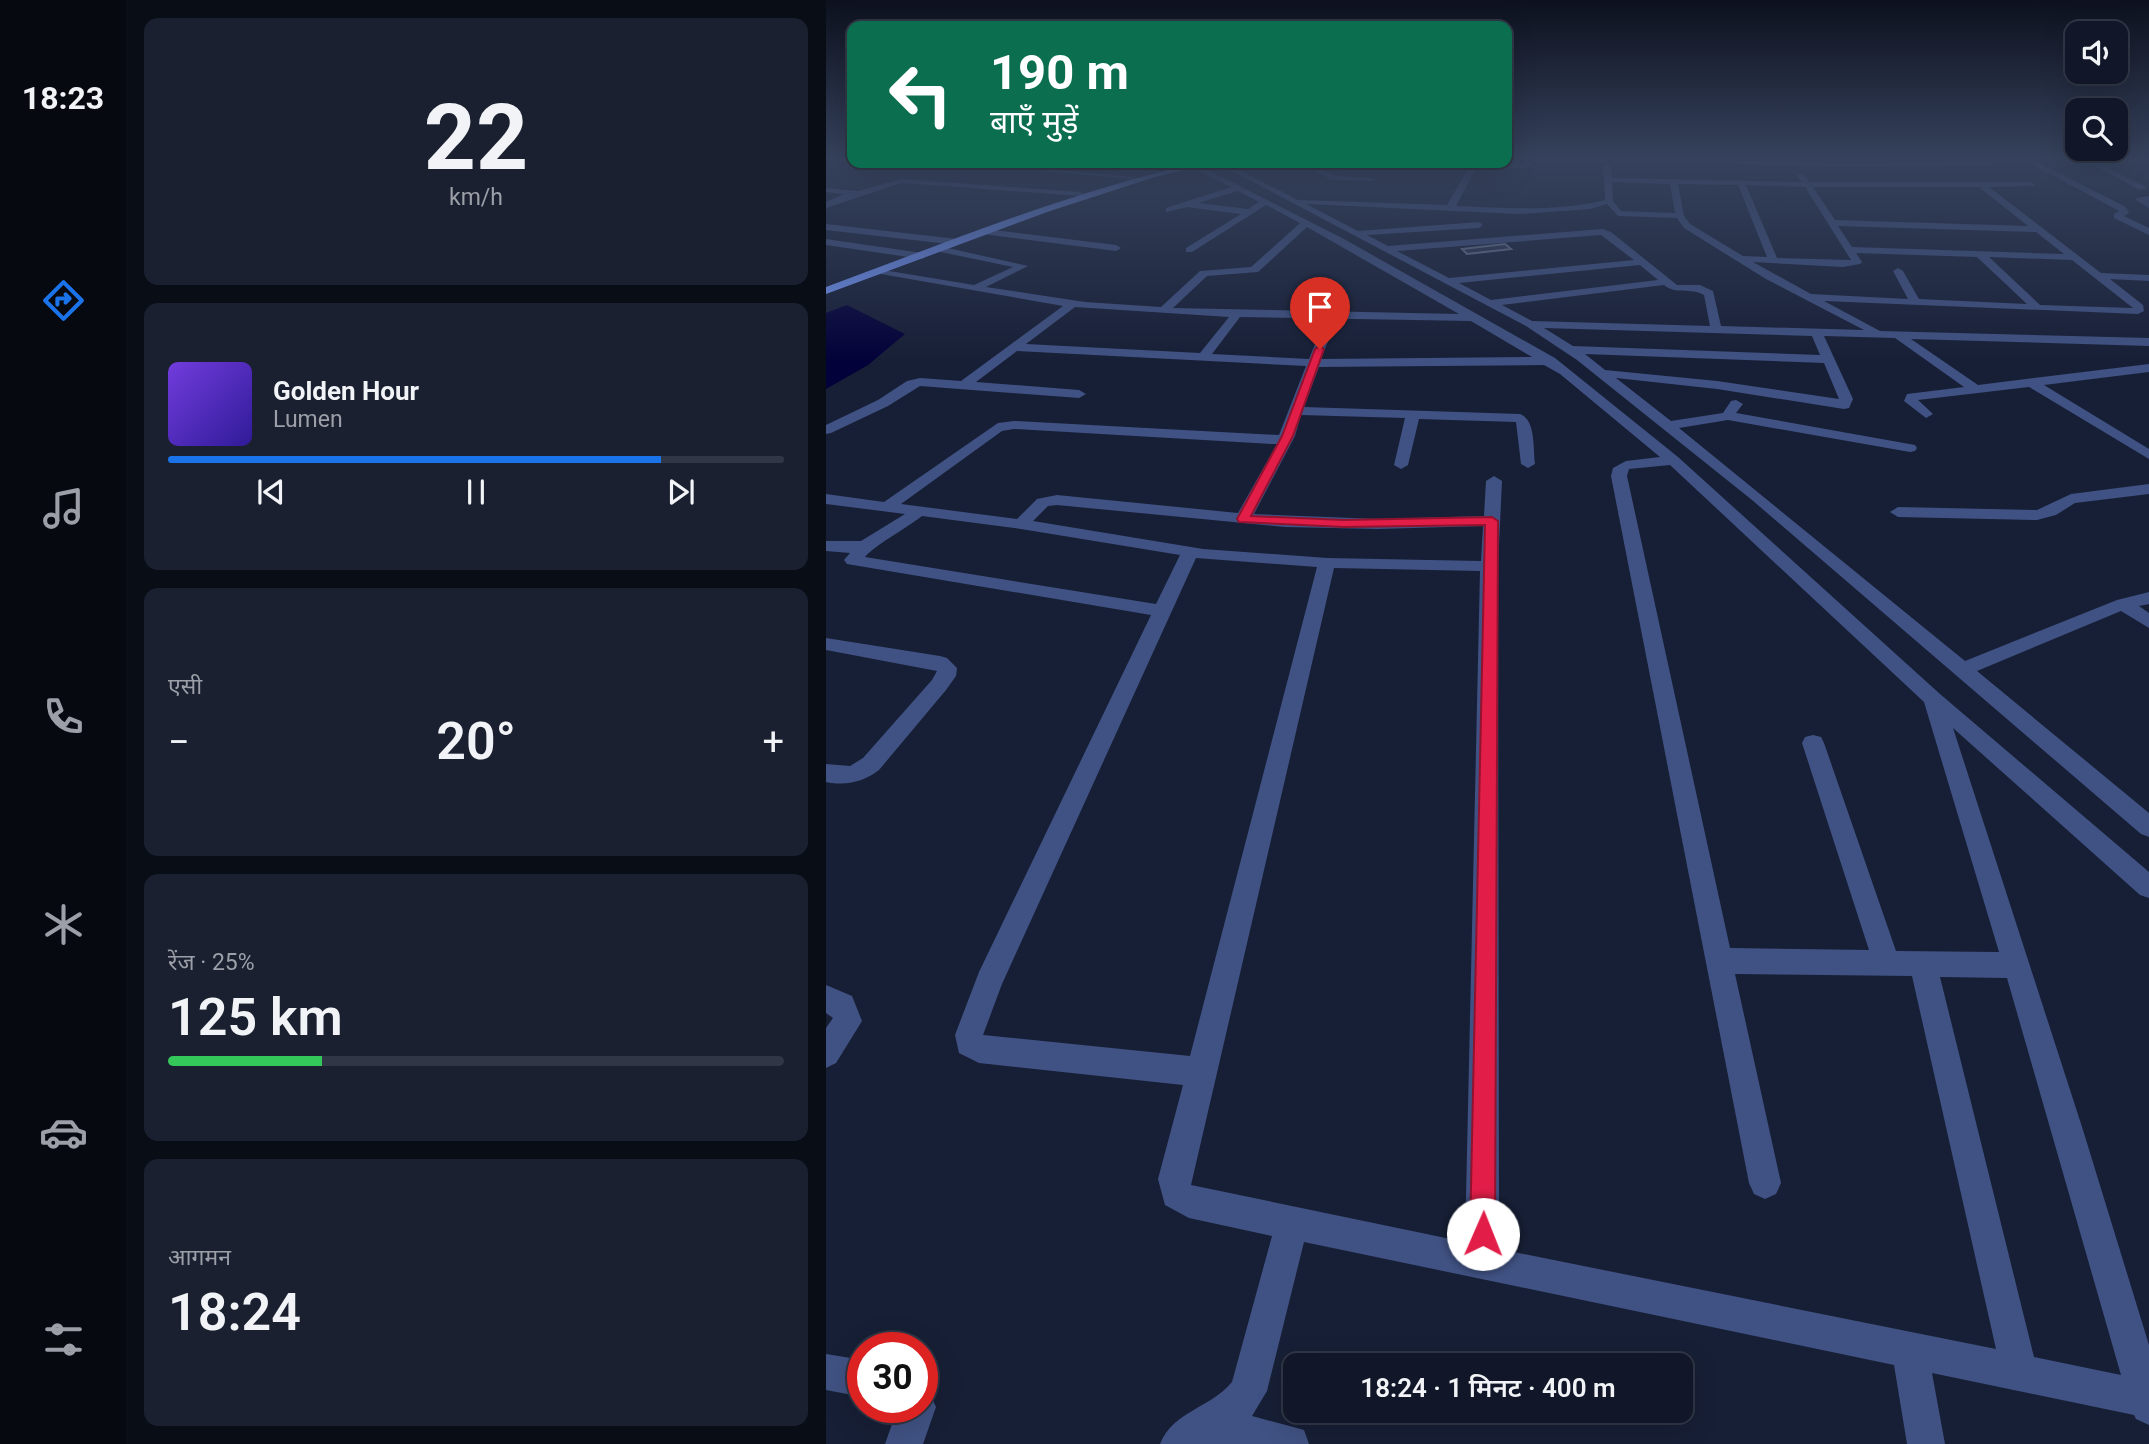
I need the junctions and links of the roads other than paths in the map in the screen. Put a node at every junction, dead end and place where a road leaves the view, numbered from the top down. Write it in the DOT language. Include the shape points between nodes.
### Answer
graph roads {
  1 [pos="829,227"];
  2 [pos="998,227"];
  3 [pos="1225,227"];
  4 [pos="1301,227"];
  5 [pos="1317,227"];
  6 [pos="1347,227"];
  7 [pos="1443,227"];
  8 [pos="1689,227"];
  9 [pos="1759,227"];
  10 [pos="1835,227"];
  11 [pos="1983,227"];
  12 [pos="2038,229"];
  13 [pos="986,232"];
  14 [pos="1358,233"];
  15 [pos="826,242"];
  16 [pos="959,242"];
  17 [pos="1116,248"];
  18 [pos="939,250"];
  19 [pos="1189,250"];
  20 [pos="1376,250"];
  21 [pos="1849,250"];
  22 [pos="1980,254"];
  23 [pos="922,256"];
  24 [pos="2074,257"];
  25 [pos="1739,259"];
  26 [pos="1773,260"];
  27 [pos="1642,262"];
  28 [pos="881,271"];
  29 [pos="1898,271"];
  30 [pos="2099,276"];
  31 [pos="2149,278"];
  32 [pos="1666,282"];
  33 [pos="976,288"];
  34 [pos="826,291"];
  35 [pos="1452,291"];
  36 [pos="1808,297"];
  37 [pos="1916,302"];
  38 [pos="1073,303"];
  39 [pos="1490,303"];
  40 [pos="2036,308"];
  41 [pos="1164,310"];
  42 [pos="1238,313"];
  43 [pos="2144,314"];
  44 [pos="1477,318"];
  45 [pos="1530,324"];
  46 [pos="1716,329"];
  47 [pos="1816,332"];
  48 [pos="1325,334"];
  49 [pos="1879,334"];
  50 [pos="1897,334"];
  51 [pos="2149,342"];
  52 [pos="1014,347"];
  53 [pos="1203,357"];
  54 [pos="1567,357"];
  55 [pos="1828,359"];
  56 [pos="1314,363"];
  57 [pos="2149,369"];
  58 [pos="1601,373"];
  59 [pos="2029,381"];
  60 [pos="964,385"];
  61 [pos="1974,388"];
  62 [pos="1744,389"];
  63 [pos="1079,394"];
  64 [pos="1297,411"];
  65 [pos="1413,414"];
  66 [pos="1926,414"];
  67 [pos="1728,415"];
  68 [pos="1668,426"];
  69 [pos="826,430"];
  70 [pos="2149,435"];
  71 [pos="1288,436"];
  72 [pos="2123,439"];
  73 [pos="1910,448"];
  74 [pos="2149,455"];
  75 [pos="1672,460"];
  76 [pos="1528,464"];
  77 [pos="1401,465"];
  78 [pos="1494,481"];
  79 [pos="2149,489"];
  80 [pos="826,499"];
  81 [pos="887,507"];
  82 [pos="919,511"];
  83 [pos="1898,512"];
  84 [pos="1243,519"];
  85 [pos="1492,521"];
  86 [pos="1021,524"];
  87 [pos="826,547"];
  88 [pos="864,547"];
  89 [pos="1190,552"];
  90 [pos="1327,563"];
  91 [pos="1489,566"];
  92 [pos="2149,598"];
  93 [pos="2123,604"];
  94 [pos="1163,611"];
  95 [pos="2149,622"];
  96 [pos="826,644"];
  97 [pos="1962,670"];
  98 [pos="1933,699"];
  99 [pos="1813,743"];
  100 [pos="826,774"];
  101 [pos="2149,827"];
  102 [pos="2149,887"];
  103 [pos="1719,961"];
  104 [pos="1887,964"];
  105 [pos="1923,964"];
  106 [pos="2017,965"];
  107 [pos="826,999"];
  108 [pos="826,1053"];
  109 [pos="1200,1072"];
  110 [pos="1765,1183"];
  111 [pos="1292,1223"];
  112 [pos="1482,1262"];
  113 [pos="1910,1350"];
  114 [pos="826,1372"];
  115 [pos="2020,1373"];
  116 [pos="847,1375"];
  117 [pos="2148,1401"];
  118 [pos="911,1423"];
  119 [pos="1193,1434"];
  120 [pos="904,1444"];
  121 [pos="1290,1444"];
  122 [pos="1926,1444"];
  1 -- 16 [label="street"];
  2 -- 13 [label="highway"];
  3 -- 19 [label="street"];
  4 -- 41 [label="street" via="1254,270 1204,273"];
  5 -- 20 [label="street"];
  6 -- 14 [label="street"];
  7 -- 14 [label="street"];
  8 -- 25 [label="street"];
  9 -- 26 [label="street"];
  10 -- 21 [label="street"];
  11 -- 12 [label="street"];
  12 -- 24 [label="street"];
  13 -- 16 [label="highway"];
  13 -- 17 [label="street"];
  14 -- 20 [label="street"];
  15 -- 23 [label="street"];
  16 -- 18 [label="highway"];
  18 -- 23 [label="highway"];
  18 -- 33 [label="street" via="1023,266"];
  20 -- 27 [label="street" via="1516,243 1602,232"];
  20 -- 35 [label="street"];
  20 -- 35 [label="street"];
  21 -- 22 [label="street"];
  21 -- 26 [label="street" via="1855,263"];
  22 -- 24 [label="street"];
  22 -- 40 [label="street"];
  23 -- 28 [label="highway"];
  24 -- 30 [label="street"];
  25 -- 26 [label="street"];
  25 -- 36 [label="street"];
  27 -- 32 [label="street"];
  27 -- 35 [label="street" via="1538,268"];
  28 -- 33 [label="street"];
  28 -- 34 [label="highway"];
  29 -- 37 [label="street"];
  30 -- 31 [label="street"];
  30 -- 43 [label="street"];
  32 -- 39 [label="street"];
  32 -- 46 [label="street" via="1677,289 1709,293"];
  33 -- 38 [label="street"];
  35 -- 39 [label="street"];
  35 -- 44 [label="street"];
  36 -- 37 [label="street"];
  36 -- 49 [label="street"];
  37 -- 40 [label="street"];
  38 -- 41 [label="street"];
  38 -- 52 [label="street"];
  39 -- 45 [label="street"];
  40 -- 43 [label="street"];
  41 -- 42 [label="street"];
  42 -- 44 [label="street"];
  42 -- 53 [label="street"];
  44 -- 54 [label="street"];
  45 -- 46 [label="street"];
  45 -- 54 [label="street"];
  46 -- 47 [label="street"];
  47 -- 49 [label="street"];
  47 -- 55 [label="street"];
  48 -- 56 [label="street"];
  49 -- 50 [label="street"];
  50 -- 51 [label="street"];
  50 -- 61 [label="street"];
  52 -- 53 [label="street"];
  52 -- 60 [label="street"];
  53 -- 56 [label="street"];
  54 -- 55 [label="street"];
  54 -- 56 [label="street"];
  54 -- 58 [label="street"];
  54 -- 75 [label="street"];
  55 -- 62 [label="street" via="1846,399 1844,405"];
  56 -- 64 [label="street"];
  57 -- 59 [label="street"];
  58 -- 62 [label="street"];
  58 -- 68 [label="street"];
  59 -- 61 [label="street"];
  59 -- 72 [label="street"];
  60 -- 63 [label="street"];
  60 -- 69 [label="street" via="912,384"];
  61 -- 66 [label="street" via="1912,397 1914,407"];
  62 -- 67 [label="street"];
  64 -- 65 [label="street"];
  64 -- 71 [label="street"];
  65 -- 76 [label="street" via="1520,418"];
  65 -- 77 [label="street"];
  67 -- 68 [label="street"];
  67 -- 73 [label="street"];
  68 -- 97 [label="street"];
  70 -- 72 [label="street"];
  71 -- 81 [label="street" via="1272,440 998,427"];
  71 -- 84 [label="street"];
  72 -- 74 [label="street"];
  75 -- 98 [label="street"];
  75 -- 103 [label="street" via="1626,465 1620,468 1619,477"];
  78 -- 85 [label="street"];
  79 -- 83 [label="street" via="2071,499 2037,515"];
  80 -- 81 [label="street"];
  81 -- 82 [label="street"];
  82 -- 86 [label="street"];
  82 -- 88 [label="street"];
  84 -- 85 [label="street" via="1344,524"];
  84 -- 86 [label="street" via="1057,500 1043,502"];
  85 -- 91 [label="street"];
  86 -- 89 [label="street"];
  87 -- 88 [label="street"];
  88 -- 94 [label="street" via="853,560"];
  89 -- 90 [label="street"];
  89 -- 94 [label="street"];
  90 -- 91 [label="street"];
  90 -- 109 [label="street"];
  91 -- 112 [label="street"];
  92 -- 93 [label="street"];
  93 -- 95 [label="street"];
  93 -- 97 [label="street"];
  94 -- 109 [label="street" via="989,981 969,1043 979,1049"];
  96 -- 100 [label="street" via="940,663 947,668 939,685 871,764 847,776"];
  97 -- 101 [label="street"];
  98 -- 102 [label="street"];
  98 -- 106 [label="street"];
  99 -- 104 [label="street"];
  103 -- 104 [label="street"];
  103 -- 110 [label="street"];
  104 -- 105 [label="street"];
  105 -- 106 [label="street"];
  105 -- 115 [label="street"];
  106 -- 117 [label="street"];
  107 -- 108 [label="street" via="847,1009 848,1021"];
  109 -- 111 [label="street" via="1174,1180 1176,1194 1189,1202"];
  111 -- 112 [label="street"];
  111 -- 119 [label="street" via="1248,1391 1228,1414"];
  112 -- 113 [label="street"];
  113 -- 115 [label="street"];
  113 -- 122 [label="street"];
  114 -- 116 [label="street"];
  115 -- 117 [label="street"];
  118 -- 120 [label="street"];
  119 -- 121 [label="street"];
}
